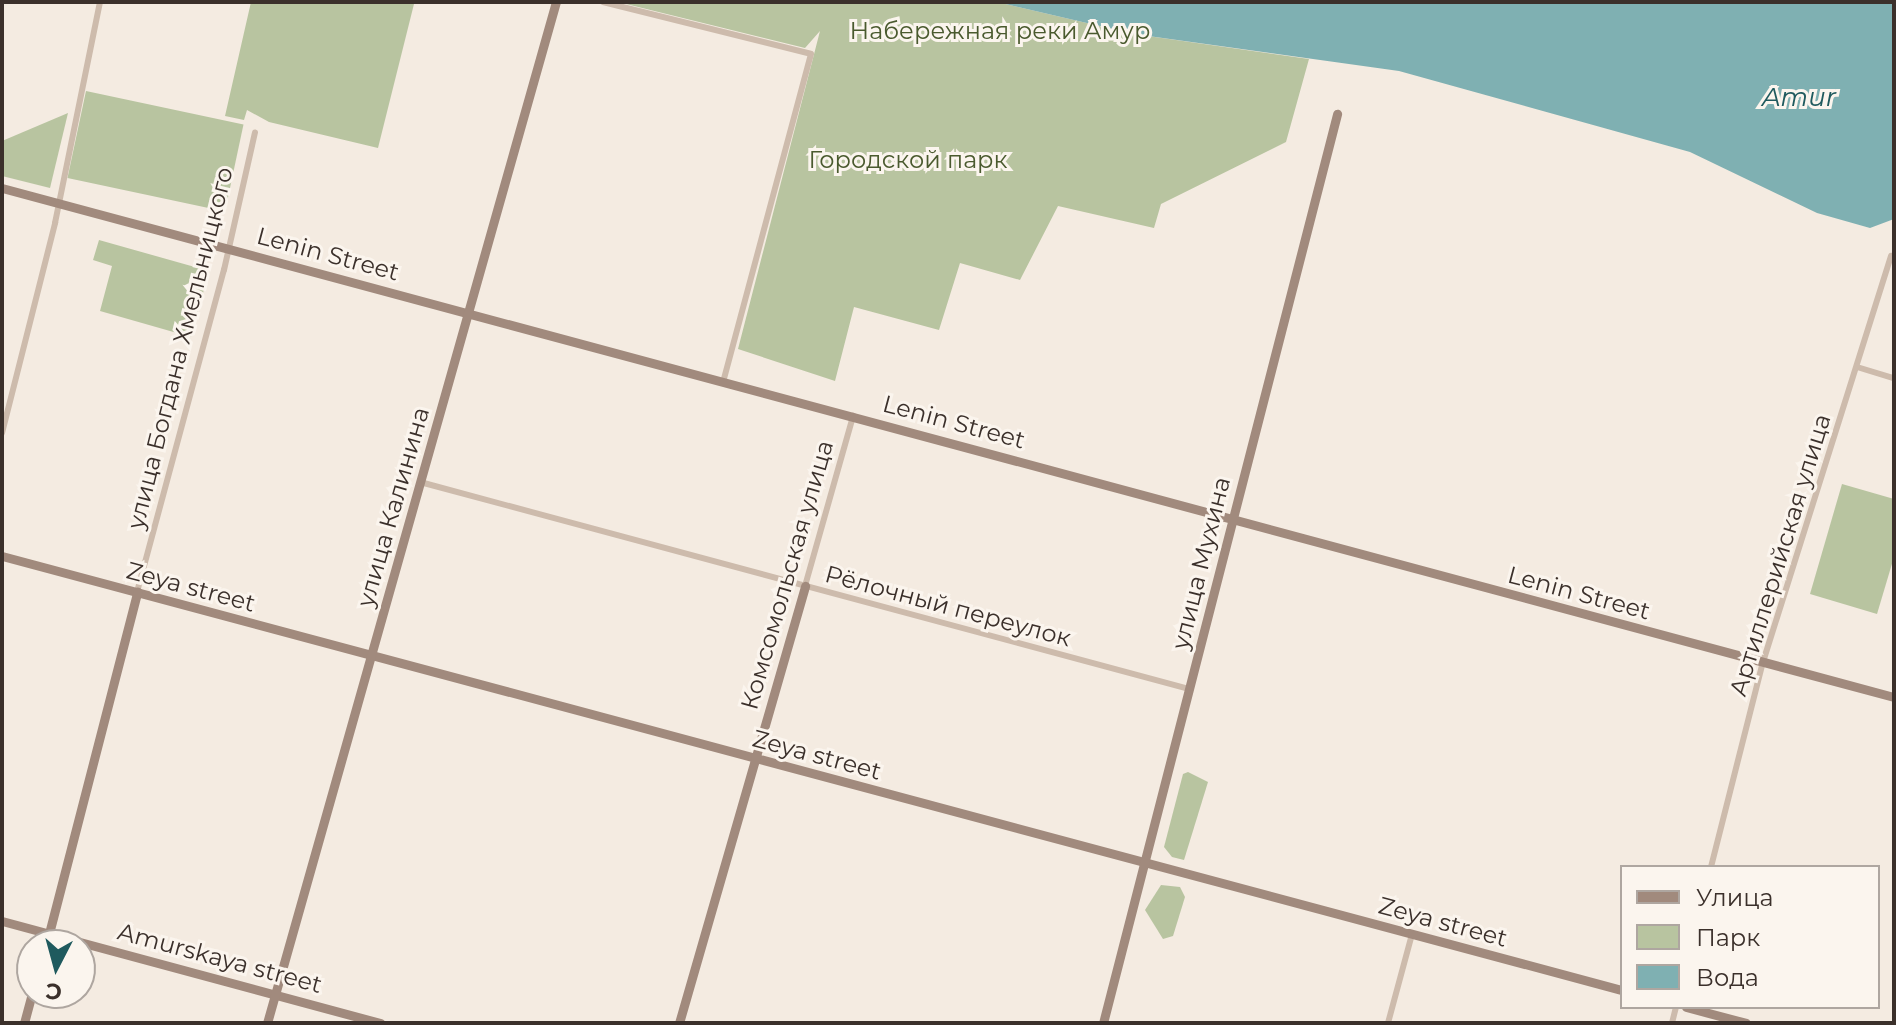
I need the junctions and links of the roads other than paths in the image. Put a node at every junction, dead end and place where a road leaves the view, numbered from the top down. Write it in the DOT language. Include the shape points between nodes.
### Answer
graph roads {
  1 [pos="100,2"];
  2 [pos="556,2"];
  3 [pos="603,2"];
  4 [pos="1337,114"];
  5 [pos="255,132"];
  6 [pos="2,188"];
  7 [pos="59,203"];
  8 [pos="229,247"];
  9 [pos="1891,256"];
  10 [pos="469,313"];
  11 [pos="1857,367"];
  12 [pos="1894,378"];
  13 [pos="724,379"];
  14 [pos="854,415"];
  15 [pos="2,433"];
  16 [pos="420,482"];
  17 [pos="1233,519"];
  18 [pos="2,556"];
  19 [pos="805,586"];
  20 [pos="137,592"];
  21 [pos="371,658"];
  22 [pos="1763,662"];
  23 [pos="1189,689"];
  24 [pos="1894,697"];
  25 [pos="754,759"];
  26 [pos="1144,863"];
  27 [pos="1712,865"];
  28 [pos="2,921"];
  29 [pos="33,929"];
  30 [pos="50,929"];
  31 [pos="1412,934"];
  32 [pos="96,946"];
  33 [pos="1620,989"];
  34 [pos="275,994"];
  35 [pos="1694,1009"];
  36 [pos="267,1023"];
  37 [pos="381,1023"];
  38 [pos="679,1023"];
  39 [pos="1103,1023"];
  40 [pos="1388,1023"];
  41 [pos="1746,1023"];
  1 -- 7 [label="street"];
  2 -- 10 [label="main road, улица Калинина"];
  3 -- 13 [label="street" via="811,54"];
  4 -- 17 [label="main road, улица Мухина"];
  5 -- 8 [label="street, улица Богдана Хмельницкого"];
  6 -- 7 [label="main road, Lenin Street"];
  7 -- 8 [label="main road, Lenin Street"];
  7 -- 15 [label="street"];
  8 -- 10 [label="main road, Lenin Street"];
  8 -- 20 [label="street, улица Богдана Хмельницкого"];
  9 -- 11 [label="street, Артиллерийская улица"];
  10 -- 13 [label="main road, Lenin Street"];
  10 -- 16 [label="main road, улица Калинина"];
  11 -- 12 [label="street"];
  11 -- 22 [label="street, Артиллерийская улица"];
  13 -- 14 [label="main road, Lenin Street"];
  14 -- 17 [label="main road, Lenin Street"];
  14 -- 19 [label="street, Комсомольская улица"];
  16 -- 19 [label="street, Рёлочный переулок"];
  16 -- 21 [label="main road, улица Калинина"];
  17 -- 22 [label="main road, Lenin Street"];
  17 -- 23 [label="main road, улица Мухина"];
  18 -- 20 [label="main road, Zeya street"];
  19 -- 23 [label="street, Рёлочный переулок"];
  19 -- 25 [label="main road, Комсомольская улица"];
  20 -- 21 [label="main road, Zeya street"];
  20 -- 30 [label="main road, улица Богдана Хмельницкого"];
  21 -- 25 [label="main road, Zeya street"];
  21 -- 34 [label="main road, улица Калинина"];
  22 -- 24 [label="main road, Lenin Street"];
  22 -- 27 [label="street, Артиллерийская улица"];
  23 -- 26 [label="main road, улица Мухина"];
  25 -- 26 [label="main road, Zeya street"];
  25 -- 38 [label="main road, Комсомольская улица"];
  26 -- 31 [label="main road, Zeya street"];
  26 -- 39 [label="main road, улица Мухина"];
  28 -- 29 [label="main road, Amurskaya street"];
  31 -- 33 [label="main road, Zeya street"];
  31 -- 40 [label="street"];
  32 -- 34 [label="main road, Amurskaya street"];
  34 -- 36 [label="main road, улица Калинина"];
  34 -- 37 [label="main road, Amurskaya street"];
  35 -- 41 [label="main road"];
}
